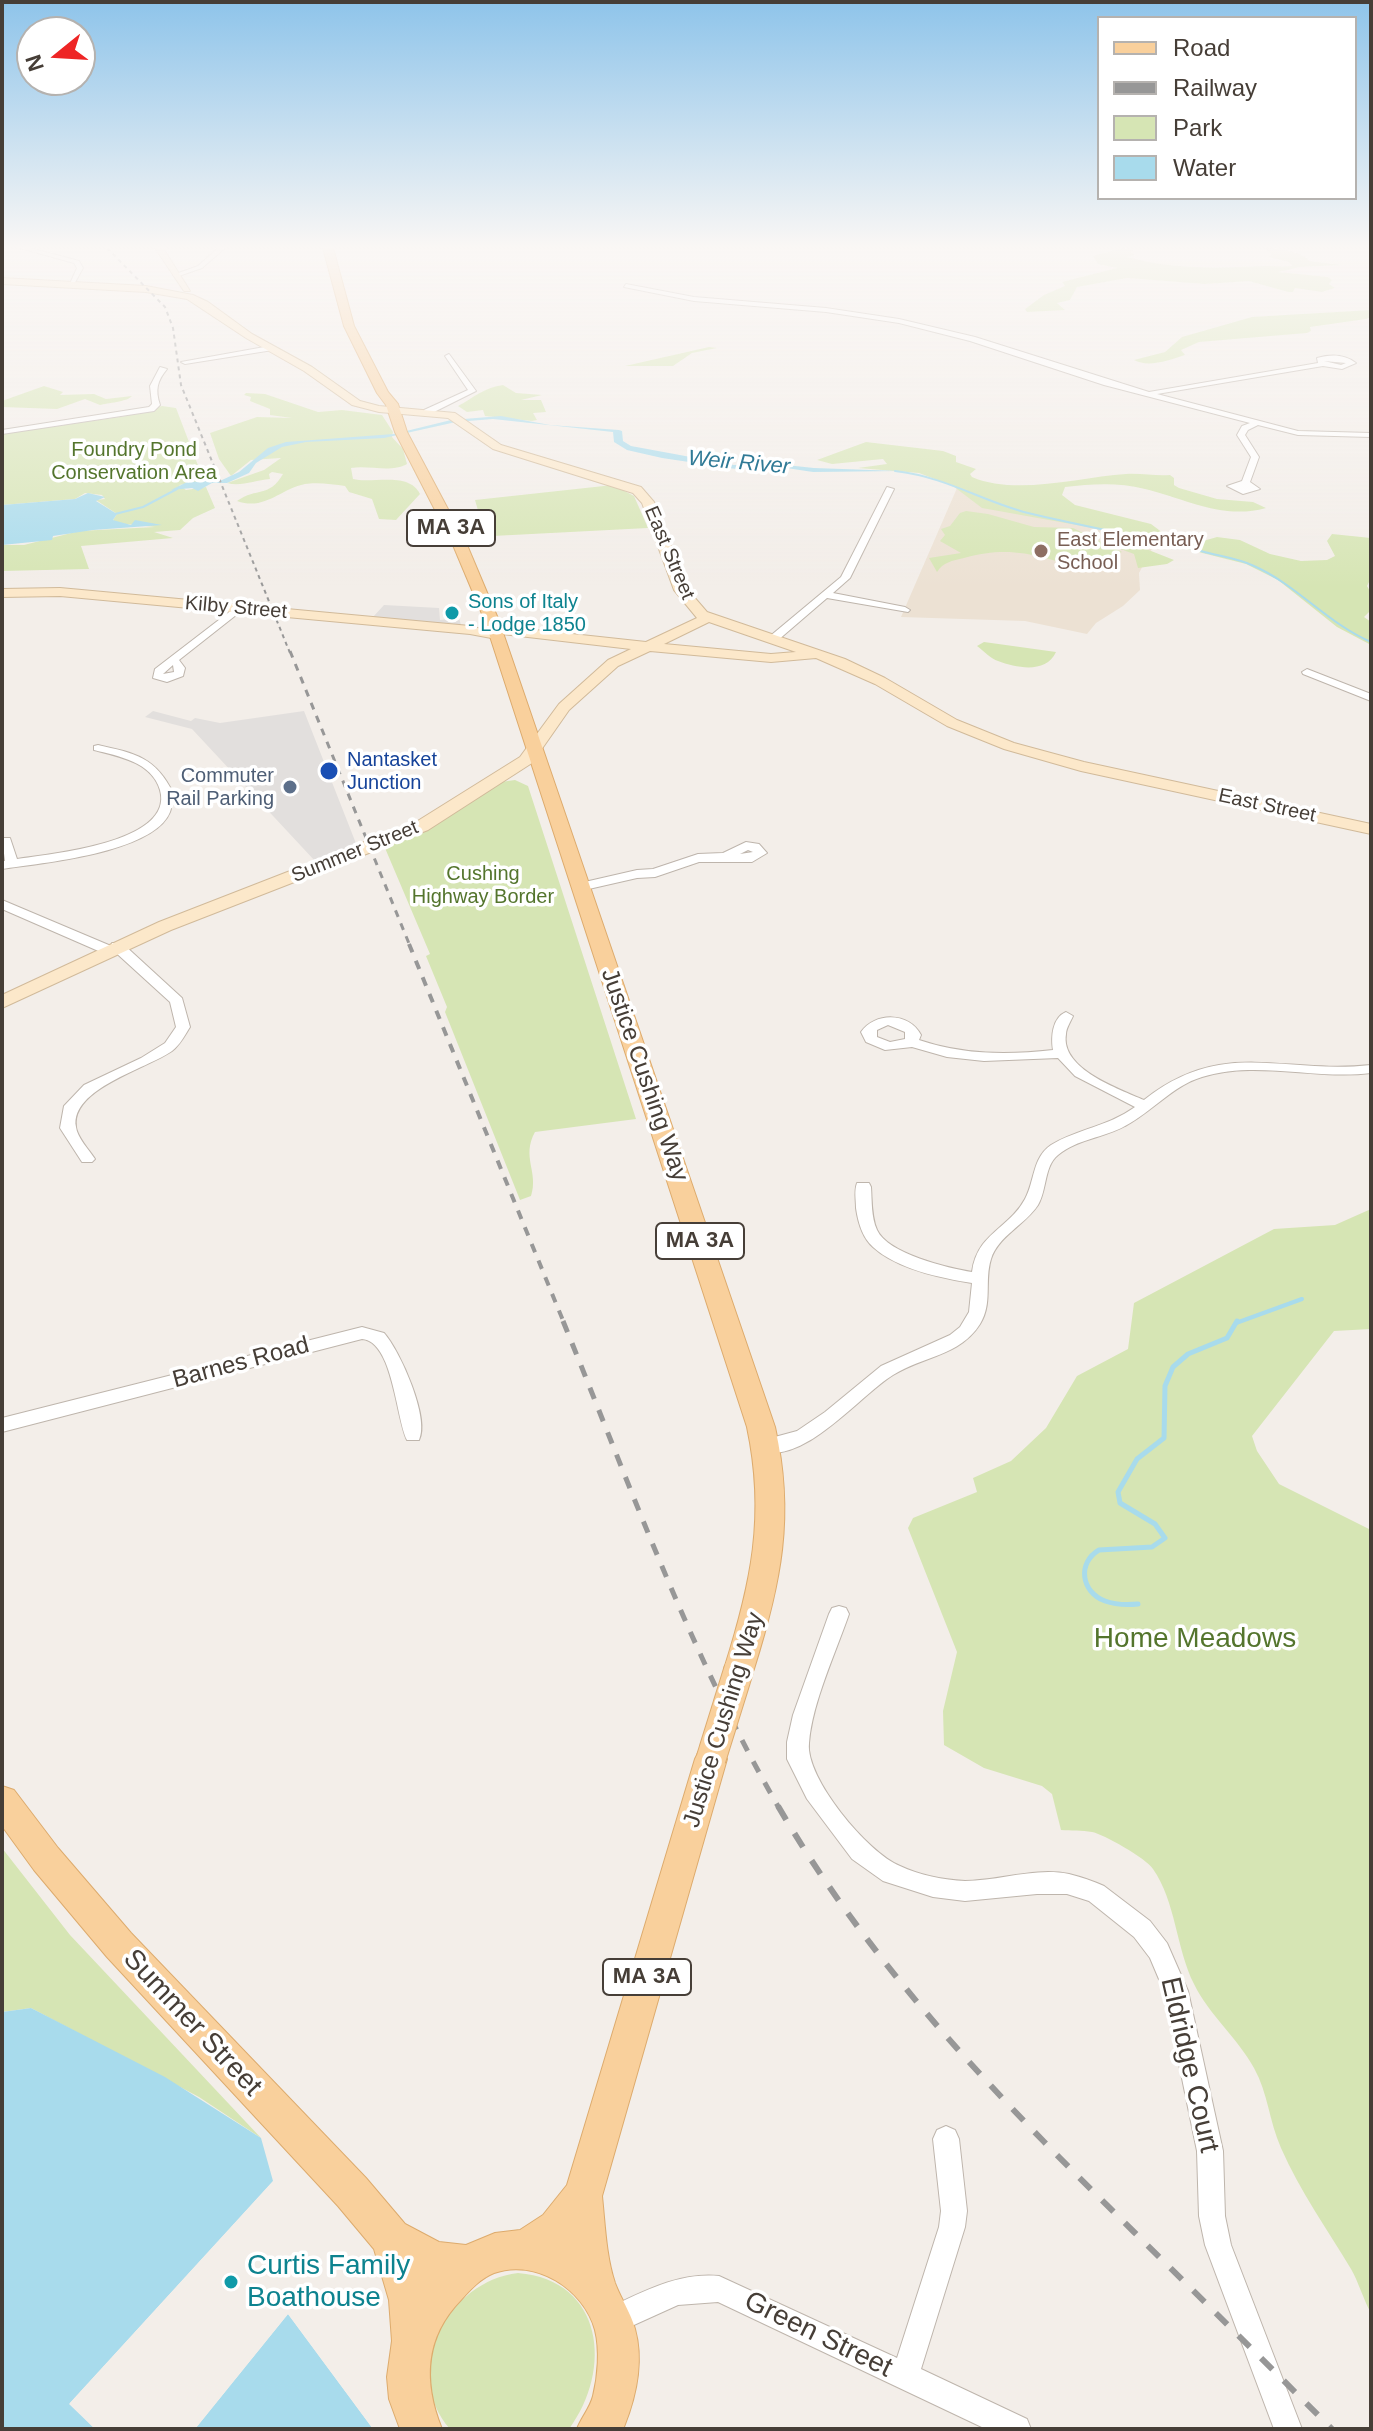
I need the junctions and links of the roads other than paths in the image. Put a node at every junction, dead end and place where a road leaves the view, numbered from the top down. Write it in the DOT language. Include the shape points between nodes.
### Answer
graph roads {
  1 [pos="188,361"];
  2 [pos="294,361"];
  3 [pos="366,361"];
  4 [pos="453,361"];
  5 [pos="1038,361"];
  6 [pos="185,362"];
  7 [pos="1323,364"];
  8 [pos="163,369"];
  9 [pos="1148,393"];
  10 [pos="382,394"];
  11 [pos="349,399"];
  12 [pos="390,410"];
  13 [pos="427,412"];
  14 [pos="1258,422"];
  15 [pos="2,432"];
  16 [pos="1371,435"];
  17 [pos="1245,483"];
  18 [pos="890,489"];
  19 [pos="2,593"];
  20 [pos="826,595"];
  21 [pos="240,608"];
  22 [pos="905,610"];
  23 [pos="707,618"];
  24 [pos="496,632"];
  25 [pos="773,639"];
  26 [pos="650,646"];
  27 [pos="817,653"];
  28 [pos="174,660"];
  29 [pos="1307,672"];
  30 [pos="1371,698"];
  31 [pos="522,711"];
  32 [pos="560,712"];
  33 [pos="98,748"];
  34 [pos="535,751"];
  35 [pos="507,774"];
  36 [pos="544,780"];
  37 [pos="1369,828"];
  38 [pos="6,841"];
  39 [pos="725,857"];
  40 [pos="7,864"];
  41 [pos="580,887"];
  42 [pos="2,904"];
  43 [pos="112,948"];
  44 [pos="2,1002"];
  45 [pos="1066,1016"];
  46 [pos="911,1042"];
  47 [pos="1060,1054"];
  48 [pos="1371,1069"];
  49 [pos="1145,1106"];
  50 [pos="87,1159"];
  51 [pos="863,1187"];
  52 [pos="981,1279"];
  53 [pos="2,1425"];
  54 [pos="413,1435"];
  55 [pos="766,1446"];
  56 [pos="839,1614"];
  57 [pos="2,1800"];
  58 [pos="946,2139"];
  59 [pos="583,2196"];
  60 [pos="391,2238"];
  61 [pos="525,2250"];
  62 [pos="467,2265"];
  63 [pos="605,2303"];
  64 [pos="411,2345"];
  65 [pos="905,2376"];
  66 [pos="601,2427"];
  67 [pos="421,2429"];
  68 [pos="1017,2429"];
  69 [pos="1288,2429"];
  1 -- 6 [label="street"];
  2 -- 11 [label="main road, East Street"];
  3 -- 10 [label="main road, Justice Cushing Way / MA 3A"];
  4 -- 13 [label="street" via="472,391"];
  5 -- 9 [label="street"];
  7 -- 9 [label="street"];
  8 -- 15 [label="street" via="156,378 156,405 151,409"];
  9 -- 14 [label="street"];
  10 -- 11 [label="main road"];
  10 -- 12 [label="main road, Justice Cushing Way / MA 3A"];
  11 -- 12 [label="main road, East Street"];
  12 -- 13 [label="main road, East Street"];
  12 -- 24 [label="main road, Justice Cushing Way / MA 3A" via="392,423 402,433 472,571"];
  13 -- 23 [label="main road, East Street" via="460,420 497,447 642,493 685,597"];
  14 -- 16 [label="street" via="1307,434"];
  14 -- 17 [label="street" via="1241,435 1257,456"];
  18 -- 20 [label="street" via="845,578"];
  19 -- 21 [label="main road, Kilby Street" via="52,592"];
  20 -- 22 [label="street"];
  20 -- 25 [label="street"];
  21 -- 24 [label="main road, Kilby Street"];
  21 -- 28 [label="street"];
  23 -- 25 [label="main road, East Street"];
  23 -- 26 [label="main road, Summer Street"];
  24 -- 26 [label="main road"];
  24 -- 31 [label="main road, Justice Cushing Way / MA 3A"];
  25 -- 27 [label="main road, East Street"];
  26 -- 27 [label="main road" via="784,659"];
  26 -- 32 [label="main road, Summer Street" via="613,663"];
  27 -- 37 [label="main road, East Street" via="952,723 1023,750"];
  29 -- 30 [label="street"];
  31 -- 32 [label="main road"];
  31 -- 34 [label="main road, Justice Cushing Way / MA 3A"];
  32 -- 34 [label="main road, Summer Street"];
  33 -- 40 [label="street" via="133,756 152,767 167,793 163,813 141,832 98,849"];
  34 -- 35 [label="main road, Summer Street"];
  34 -- 36 [label="main road, Justice Cushing Way / MA 3A"];
  35 -- 36 [label="main road" via="527,773"];
  35 -- 43 [label="main road, Summer Street" via="405,835"];
  36 -- 41 [label="main road, Justice Cushing Way / MA 3A"];
  38 -- 40 [label="street"];
  39 -- 41 [label="street" via="698,858 655,873"];
  41 -- 55 [label="main road, Justice Cushing Way / MA 3A"];
  42 -- 43 [label="street"];
  43 -- 44 [label="main road, Summer Street"];
  43 -- 50 [label="street" via="177,1001 182,1024 167,1049 98,1082 71,1105 65,1117 67,1134"];
  45 -- 47 [label="street" via="1057,1035"];
  46 -- 47 [label="street" via="969,1055"];
  47 -- 49 [label="street" via="1080,1073"];
  48 -- 49 [label="street" via="1219,1069 1182,1080"];
  49 -- 52 [label="street" via="1049,1156 1028,1206 985,1253"];
  51 -- 52 [label="street" via="870,1231 880,1245"];
  52 -- 55 [label="street" via="978,1314 958,1339 887,1370 807,1435"];
  53 -- 54 [label="street, Barnes Road" via="367,1333 385,1346 412,1416"];
  55 -- 59 [label="main road, Justice Cushing Way / MA 3A, bridge" via="773,1495 763,1591"];
  56 -- 69 [label="street, Eldridge Court" via="804,1715 798,1754 823,1805 860,1852 891,1874 933,1887 1081,1887 1121,1909 1159,1951 1176,1991 1210,2151 1218,2245"];
  57 -- 60 [label="main road, Summer Street" via="119,1945"];
  58 -- 65 [label="street" via="952,2227"];
  59 -- 61 [label="main road, Justice Cushing Way / MA 3A" via="557,2229"];
  59 -- 63 [label="main road, Justice Cushing Way / MA 3A" via="586,2236"];
  60 -- 62 [label="main road, Summer Street" via="436,2261"];
  60 -- 64 [label="main road, Summer Street" via="409,2300"];
  61 -- 62 [label="main road, MA 3A" via="495,2253"];
  61 -- 63 [label="main road" via="561,2261"];
  62 -- 64 [label="main road, MA 3A" via="427,2311"];
  63 -- 65 [label="street, Green Street" via="702,2287 719,2289"];
  63 -- 66 [label="main road, MA 3A" via="619,2344 617,2386"];
  64 -- 67 [label="main road, MA 3A" via="409,2392"];
  65 -- 68 [label="street, Green Street"];
}
